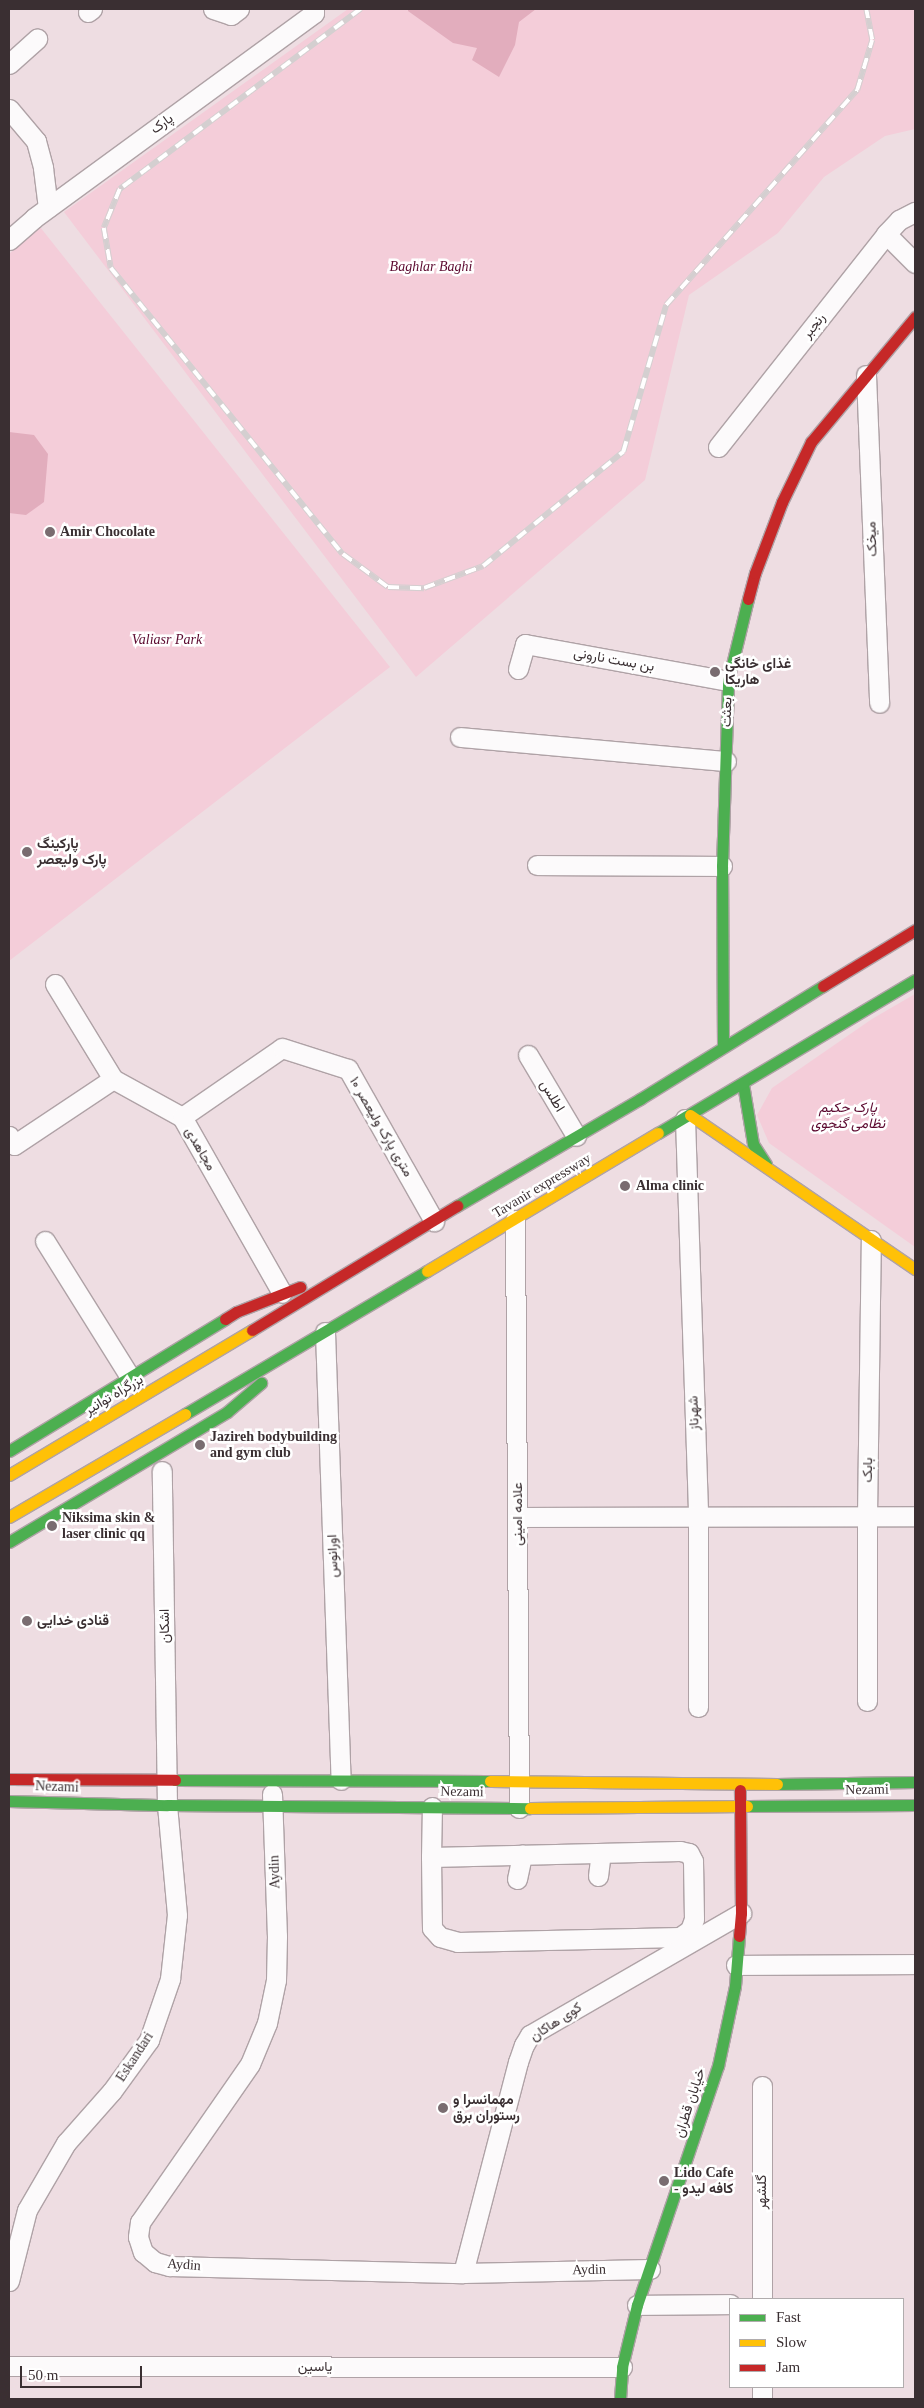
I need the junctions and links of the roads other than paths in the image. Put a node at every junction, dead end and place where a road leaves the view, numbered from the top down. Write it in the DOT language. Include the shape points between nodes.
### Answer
graph roads {
  1 [pos="213,9"];
  2 [pos="239,9"];
  3 [pos="314,9"];
  4 [pos="37,39"];
  5 [pos="9,64"];
  6 [pos="9,109"];
  7 [pos="48,208"];
  8 [pos="915,212"];
  9 [pos="886,234"];
  10 [pos="9,240"];
  11 [pos="915,263"];
  12 [pos="915,317"];
  13 [pos="908,335"];
  14 [pos="866,375"];
  15 [pos="718,447"];
  16 [pos="518,669"];
  17 [pos="728,681"];
  18 [pos="879,703"];
  19 [pos="460,736"];
  20 [pos="726,761"];
  21 [pos="537,865"];
  22 [pos="722,866"];
  23 [pos="915,930"];
  24 [pos="915,980"];
  25 [pos="55,984"];
  26 [pos="723,1046"];
  27 [pos="528,1055"];
  28 [pos="113,1079"];
  29 [pos="743,1084"];
  30 [pos="182,1117"];
  31 [pos="688,1117"];
  32 [pos="9,1136"];
  33 [pos="576,1136"];
  34 [pos="768,1166"];
  35 [pos="515,1220"];
  36 [pos="434,1221"];
  37 [pos="871,1240"];
  38 [pos="45,1241"];
  39 [pos="915,1269"];
  40 [pos="342,1274"];
  41 [pos="282,1293"];
  42 [pos="320,1335"];
  43 [pos="235,1342"];
  44 [pos="130,1377"];
  45 [pos="9,1451"];
  46 [pos="162,1471"];
  47 [pos="9,1475"];
  48 [pos="867,1516"];
  49 [pos="915,1516"];
  50 [pos="9,1517"];
  51 [pos="518,1517"];
  52 [pos="698,1517"];
  53 [pos="9,1527"];
  54 [pos="22,1533"];
  55 [pos="9,1542"];
  56 [pos="867,1701"];
  57 [pos="698,1708"];
  58 [pos="9,1780"];
  59 [pos="272,1780"];
  60 [pos="519,1780"];
  61 [pos="167,1781"];
  62 [pos="915,1782"];
  63 [pos="740,1785"];
  64 [pos="356,1791"];
  65 [pos="9,1800"];
  66 [pos="167,1805"];
  67 [pos="915,1805"];
  68 [pos="273,1806"];
  69 [pos="432,1807"];
  70 [pos="519,1808"];
  71 [pos="740,1808"];
  72 [pos="601,1853"];
  73 [pos="522,1855"];
  74 [pos="431,1857"];
  75 [pos="598,1876"];
  76 [pos="517,1879"];
  77 [pos="742,1913"];
  78 [pos="915,1964"];
  79 [pos="736,1965"];
  80 [pos="762,2086"];
  81 [pos="650,2269"];
  82 [pos="463,2272"];
  83 [pos="9,2281"];
  84 [pos="762,2298"];
  85 [pos="729,2304"];
  86 [pos="638,2305"];
  87 [pos="9,2366"];
  88 [pos="622,2367"];
  89 [pos="620,2399"];
  1 -- 2 [label="street" via="231,15"];
  3 -- 7 [label="street, پارک" via="314,13"];
  4 -- 5 [label="street"];
  6 -- 7 [label="street" via="36,141"];
  7 -- 10 [label="street, پارک"];
  8 -- 9 [label="street, رنجبر" via="900,220"];
  9 -- 11 [label="street"];
  9 -- 15 [label="street, رنجبر"];
  12 -- 13 [label="main road, بعثت"];
  13 -- 14 [label="main road, بعثت"];
  14 -- 17 [label="main road, بعثت" via="811,442 782,502 755,572"];
  14 -- 18 [label="street, میخک"];
  16 -- 17 [label="street, بن بست نارونی" via="525,644"];
  17 -- 20 [label="main road, بعثت"];
  19 -- 20 [label="street"];
  20 -- 22 [label="main road, بعثت"];
  21 -- 22 [label="street"];
  22 -- 26 [label="main road, بعثت"];
  23 -- 26 [label="main road, Tavanir expressway"];
  24 -- 29 [label="main road, Tavanir expressway"];
  25 -- 28 [label="street, مجاهدی"];
  26 -- 33 [label="main road, Tavanir expressway"];
  27 -- 33 [label="street, اطلس"];
  28 -- 30 [label="street, مجاهدی"];
  28 -- 32 [label="street" via="14,1145"];
  29 -- 31 [label="main road, Tavanir expressway"];
  29 -- 34 [label="main road" via="753,1144"];
  30 -- 36 [label="street, ۱۰ متری پارک ولیعصر" via="282,1048 348,1068"];
  30 -- 41 [label="street, مجاهدی"];
  31 -- 34 [label="main road"];
  31 -- 35 [label="main road, Tavanir expressway"];
  31 -- 52 [label="street, شهرناز"];
  33 -- 36 [label="main road, Tavanir expressway"];
  34 -- 37 [label="main road"];
  35 -- 42 [label="main road, Tavanir expressway"];
  35 -- 51 [label="street, علامه امینی"];
  36 -- 40 [label="main road, Tavanir expressway"];
  37 -- 39 [label="main road"];
  37 -- 48 [label="street, بابک"];
  38 -- 44 [label="street"];
  40 -- 41 [label="main road"];
  40 -- 43 [label="main road, Tavanir expressway"];
  41 -- 44 [label="main road" via="236,1312"];
  42 -- 50 [label="main road, Tavanir expressway"];
  42 -- 54 [label="main road" via="227,1412"];
  42 -- 64 [label="street, اورانوس"];
  43 -- 47 [label="main road, بزرگراه توانیر"];
  44 -- 45 [label="main road"];
  46 -- 61 [label="street, اشکان"];
  48 -- 49 [label="street"];
  48 -- 52 [label="street"];
  48 -- 56 [label="street, بابک"];
  51 -- 52 [label="street"];
  51 -- 60 [label="street, علامه امینی"];
  52 -- 57 [label="street, شهرناز"];
  53 -- 54 [label="main road"];
  54 -- 55 [label="main road"];
  58 -- 61 [label="main road, Nezami"];
  59 -- 61 [label="main road, Nezami"];
  59 -- 64 [label="main road, Nezami"];
  59 -- 68 [label="street, Aydin"];
  60 -- 63 [label="main road, Nezami"];
  60 -- 64 [label="main road, Nezami"];
  60 -- 70 [label="street, علامه امینی"];
  61 -- 66 [label="street, اشکان"];
  62 -- 63 [label="main road, Nezami"];
  63 -- 71 [label="main road, خیابان قطران"];
  64 -- 68 [label="main road, Nezami"];
  64 -- 69 [label="main road, Nezami"];
  65 -- 66 [label="main road, Nezami"];
  66 -- 68 [label="main road, Nezami"];
  66 -- 83 [label="street, Eskandari" via="177,1914 170,1979 149,2040 112,2091 66,2143 27,2210"];
  67 -- 71 [label="main road, Nezami"];
  68 -- 82 [label="street, Aydin" via="278,1936 276,1980 267,2023 250,2064 140,2222 138,2237 143,2252 154,2262 169,2266"];
  69 -- 70 [label="main road, Nezami"];
  69 -- 74 [label="street"];
  70 -- 71 [label="main road, Nezami"];
  71 -- 77 [label="main road, خیابان قطران"];
  72 -- 73 [label="street"];
  72 -- 74 [label="street" via="689,1853 693,1861 694,1919 690,1930 680,1937 458,1942 440,1937 432,1928"];
  72 -- 75 [label="street"];
  73 -- 74 [label="street"];
  73 -- 76 [label="street"];
  77 -- 79 [label="main road, خیابان قطران"];
  77 -- 82 [label="street, کوی هاکان" via="530,2035 518,2062"];
  78 -- 79 [label="street"];
  79 -- 81 [label="main road, خیابان قطران" via="735,1986 718,2066"];
  80 -- 84 [label="street, گلشهر"];
  81 -- 82 [label="street, Aydin"];
  81 -- 86 [label="main road, خیابان قطران"];
  85 -- 86 [label="street"];
  86 -- 88 [label="main road, خیابان قطران"];
  87 -- 88 [label="street, یاسین"];
  88 -- 89 [label="main road, خیابان قطران"];
}
